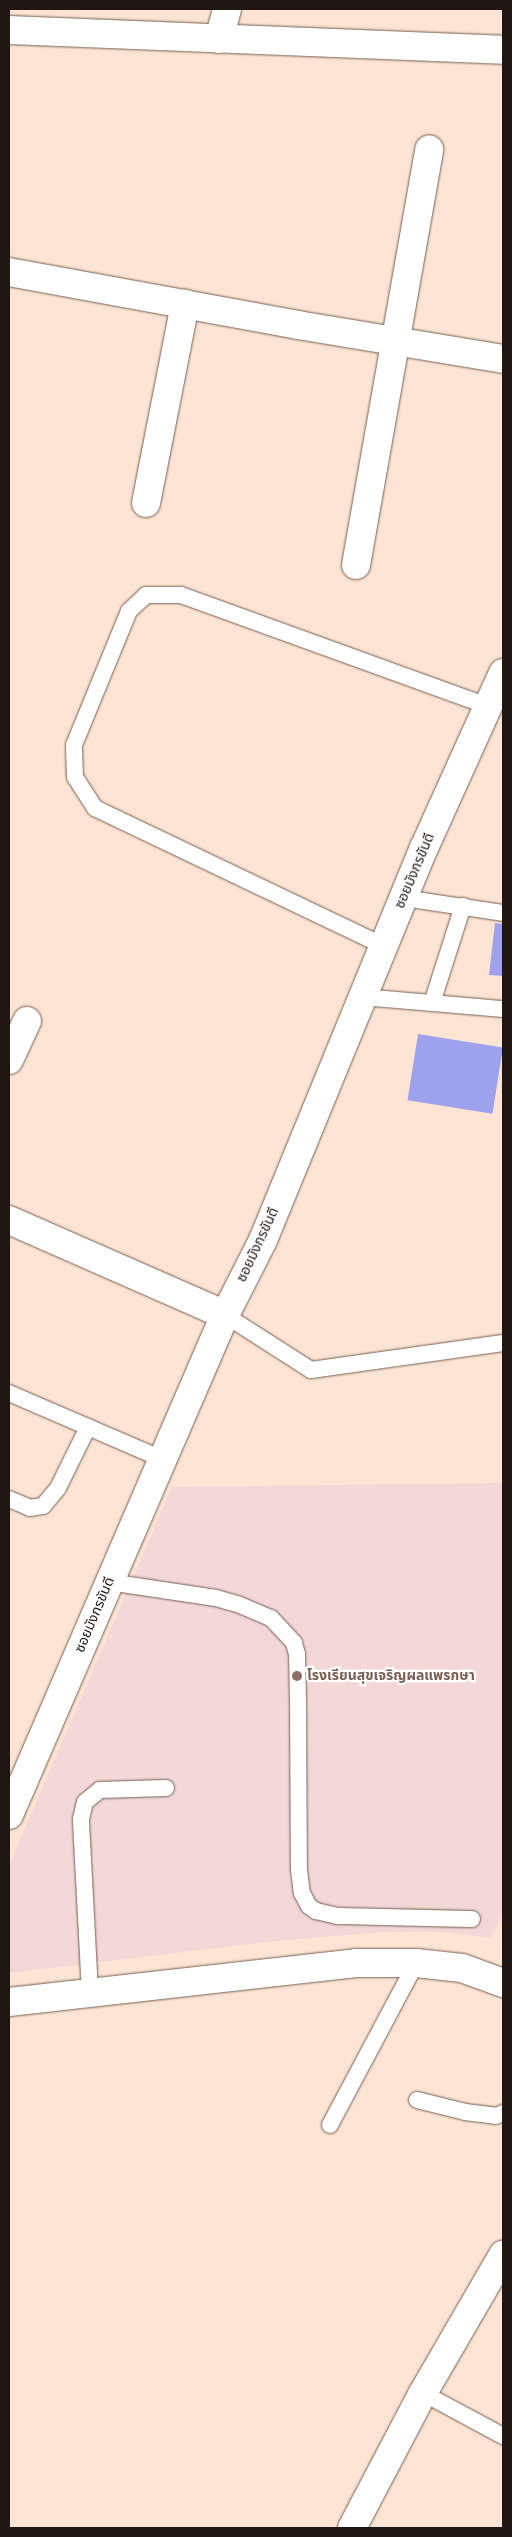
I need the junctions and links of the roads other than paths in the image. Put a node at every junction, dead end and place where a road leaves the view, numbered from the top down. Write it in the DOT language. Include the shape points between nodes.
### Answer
graph roads {
  1 [pos="227,9"];
  2 [pos="9,30"];
  3 [pos="219,39"];
  4 [pos="503,50"];
  5 [pos="429,149"];
  6 [pos="9,272"];
  7 [pos="185,304"];
  8 [pos="396,341"];
  9 [pos="503,359"];
  10 [pos="146,502"];
  11 [pos="356,565"];
  12 [pos="503,673"];
  13 [pos="496,709"];
  14 [pos="404,898"];
  15 [pos="462,906"];
  16 [pos="503,913"];
  17 [pos="384,946"];
  18 [pos="362,997"];
  19 [pos="432,1003"];
  20 [pos="503,1009"];
  21 [pos="28,1021"];
  22 [pos="9,1060"];
  23 [pos="9,1220"];
  24 [pos="225,1315"];
  25 [pos="503,1342"];
  26 [pos="9,1393"];
  27 [pos="88,1427"];
  28 [pos="162,1459"];
  29 [pos="9,1499"];
  30 [pos="109,1582"];
  31 [pos="166,1788"];
  32 [pos="9,1815"];
  33 [pos="472,1919"];
  34 [pos="416,1963"];
  35 [pos="503,1982"];
  36 [pos="90,1993"];
  37 [pos="9,2002"];
  38 [pos="417,2100"];
  39 [pos="503,2112"];
  40 [pos="330,2125"];
  41 [pos="501,2264"];
  42 [pos="423,2393"];
  43 [pos="503,2436"];
  44 [pos="352,2528"];
  1 -- 3 [label="street"];
  2 -- 3 [label="street"];
  3 -- 4 [label="street"];
  5 -- 8 [label="street"];
  6 -- 7 [label="street"];
  7 -- 8 [label="street"];
  7 -- 10 [label="street"];
  8 -- 9 [label="street"];
  8 -- 11 [label="street"];
  12 -- 13 [label="street, ซอยมังกรขันดี"];
  13 -- 14 [label="street, ซอยมังกรขันดี"];
  13 -- 17 [label="lane" via="181,595 146,595 129,611 74,745 75,777 95,808"];
  14 -- 15 [label="lane"];
  14 -- 17 [label="street, ซอยมังกรขันดี"];
  15 -- 16 [label="lane"];
  15 -- 19 [label="lane"];
  17 -- 18 [label="street, ซอยมังกรขันดี"];
  18 -- 19 [label="lane"];
  18 -- 24 [label="street, ซอยมังกรขันดี" via="263,1240"];
  19 -- 20 [label="lane"];
  21 -- 22 [label="street"];
  23 -- 24 [label="street"];
  24 -- 25 [label="lane" via="311,1370"];
  24 -- 28 [label="street, ซอยมังกรขันดี"];
  26 -- 27 [label="lane"];
  27 -- 28 [label="lane"];
  27 -- 29 [label="lane" via="58,1488 43,1506 30,1508"];
  28 -- 30 [label="street, ซอยมังกรขันดี"];
  30 -- 32 [label="street, ซอยมังกรขันดี"];
  30 -- 33 [label="lane" via="216,1598 240,1605 271,1618 294,1643 297,1654 299,1870 302,1893 309,1906 338,1916"];
  31 -- 36 [label="lane" via="100,1790 85,1802 81,1818"];
  34 -- 35 [label="street" via="462,1968"];
  34 -- 36 [label="street" via="356,1963"];
  34 -- 40 [label="lane"];
  36 -- 37 [label="street"];
  38 -- 39 [label="lane" via="465,2112 496,2116"];
  41 -- 42 [label="street"];
  42 -- 43 [label="lane"];
  42 -- 44 [label="street"];
}
